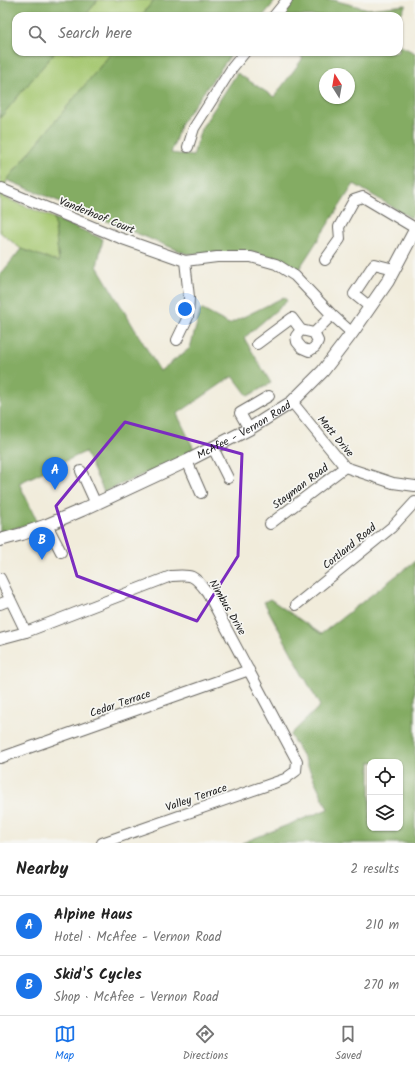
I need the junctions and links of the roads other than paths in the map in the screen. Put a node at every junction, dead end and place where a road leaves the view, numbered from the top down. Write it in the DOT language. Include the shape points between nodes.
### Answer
graph roads {
  1 [pos="287,0"];
  2 [pos="277,12"];
  3 [pos="242,56"];
  4 [pos="188,147"];
  5 [pos="2,189"];
  6 [pos="415,229"];
  7 [pos="325,260"];
  8 [pos="185,261"];
  9 [pos="394,269"];
  10 [pos="370,307"];
  11 [pos="332,315"];
  12 [pos="300,330"];
  13 [pos="314,333"];
  14 [pos="352,333"];
  15 [pos="177,340"];
  16 [pos="257,344"];
  17 [pos="269,396"];
  18 [pos="292,402"];
  19 [pos="249,429"];
  20 [pos="213,448"];
  21 [pos="187,461"];
  22 [pos="345,466"];
  23 [pos="81,471"];
  24 [pos="228,478"];
  25 [pos="415,486"];
  26 [pos="201,493"];
  27 [pos="415,502"];
  28 [pos="96,504"];
  29 [pos="270,524"];
  30 [pos="48,525"];
  31 [pos="0,540"];
  32 [pos="61,552"];
  33 [pos="0,578"];
  34 [pos="10,600"];
  35 [pos="0,604"];
  36 [pos="296,605"];
  37 [pos="26,632"];
  38 [pos="0,639"];
  39 [pos="249,670"];
  40 [pos="0,758"];
  41 [pos="296,771"];
  42 [pos="102,843"];
  1 -- 2 [label="street"];
  3 -- 4 [label="street" via="194,128"];
  5 -- 8 [label="street, Vanderhoof Court" via="120,238"];
  6 -- 7 [label="street" via="363,197 354,200 339,227 340,239"];
  6 -- 9 [label="main road, McAfee - Vernon Road"];
  8 -- 11 [label="street, Vanderhoof Court" via="217,257 251,257 276,264 294,276"];
  8 -- 15 [label="street" via="189,297 188,317"];
  9 -- 10 [label="main road, McAfee - Vernon Road"];
  9 -- 10 [label="street" via="374,264 354,294"];
  10 -- 14 [label="main road, McAfee - Vernon Road"];
  11 -- 13 [label="street"];
  11 -- 14 [label="street, Vanderhoof Court"];
  12 -- 13 [label="street"];
  12 -- 13 [label="street" via="296,336 297,342 309,351 318,341"];
  12 -- 16 [label="street" via="292,318"];
  14 -- 18 [label="main road, McAfee - Vernon Road" via="323,370"];
  17 -- 19 [label="street" via="240,413"];
  18 -- 19 [label="main road, McAfee - Vernon Road"];
  18 -- 22 [label="street, Mott Drive"];
  19 -- 20 [label="main road, McAfee - Vernon Road"];
  20 -- 21 [label="main road, McAfee - Vernon Road"];
  20 -- 24 [label="street"];
  21 -- 26 [label="street"];
  21 -- 28 [label="main road, McAfee - Vernon Road"];
  22 -- 25 [label="street, Mott Drive" via="393,483"];
  22 -- 29 [label="street, Stayman Road"];
  23 -- 28 [label="street"];
  27 -- 36 [label="street, Cortland Road" via="392,527"];
  28 -- 30 [label="main road, McAfee - Vernon Road"];
  30 -- 31 [label="main road, McAfee - Vernon Road"];
  30 -- 32 [label="street"];
  33 -- 34 [label="street"];
  34 -- 35 [label="street"];
  34 -- 37 [label="street"];
  37 -- 38 [label="street, Nimbus Drive"];
  37 -- 39 [label="street, Nimbus Drive" via="172,576 186,574 198,580 207,592"];
  39 -- 40 [label="street, Cedar Terrace"];
  39 -- 41 [label="street, Nimbus Drive" via="297,761"];
  41 -- 42 [label="street, Valley Terrace" via="285,779"];
}
